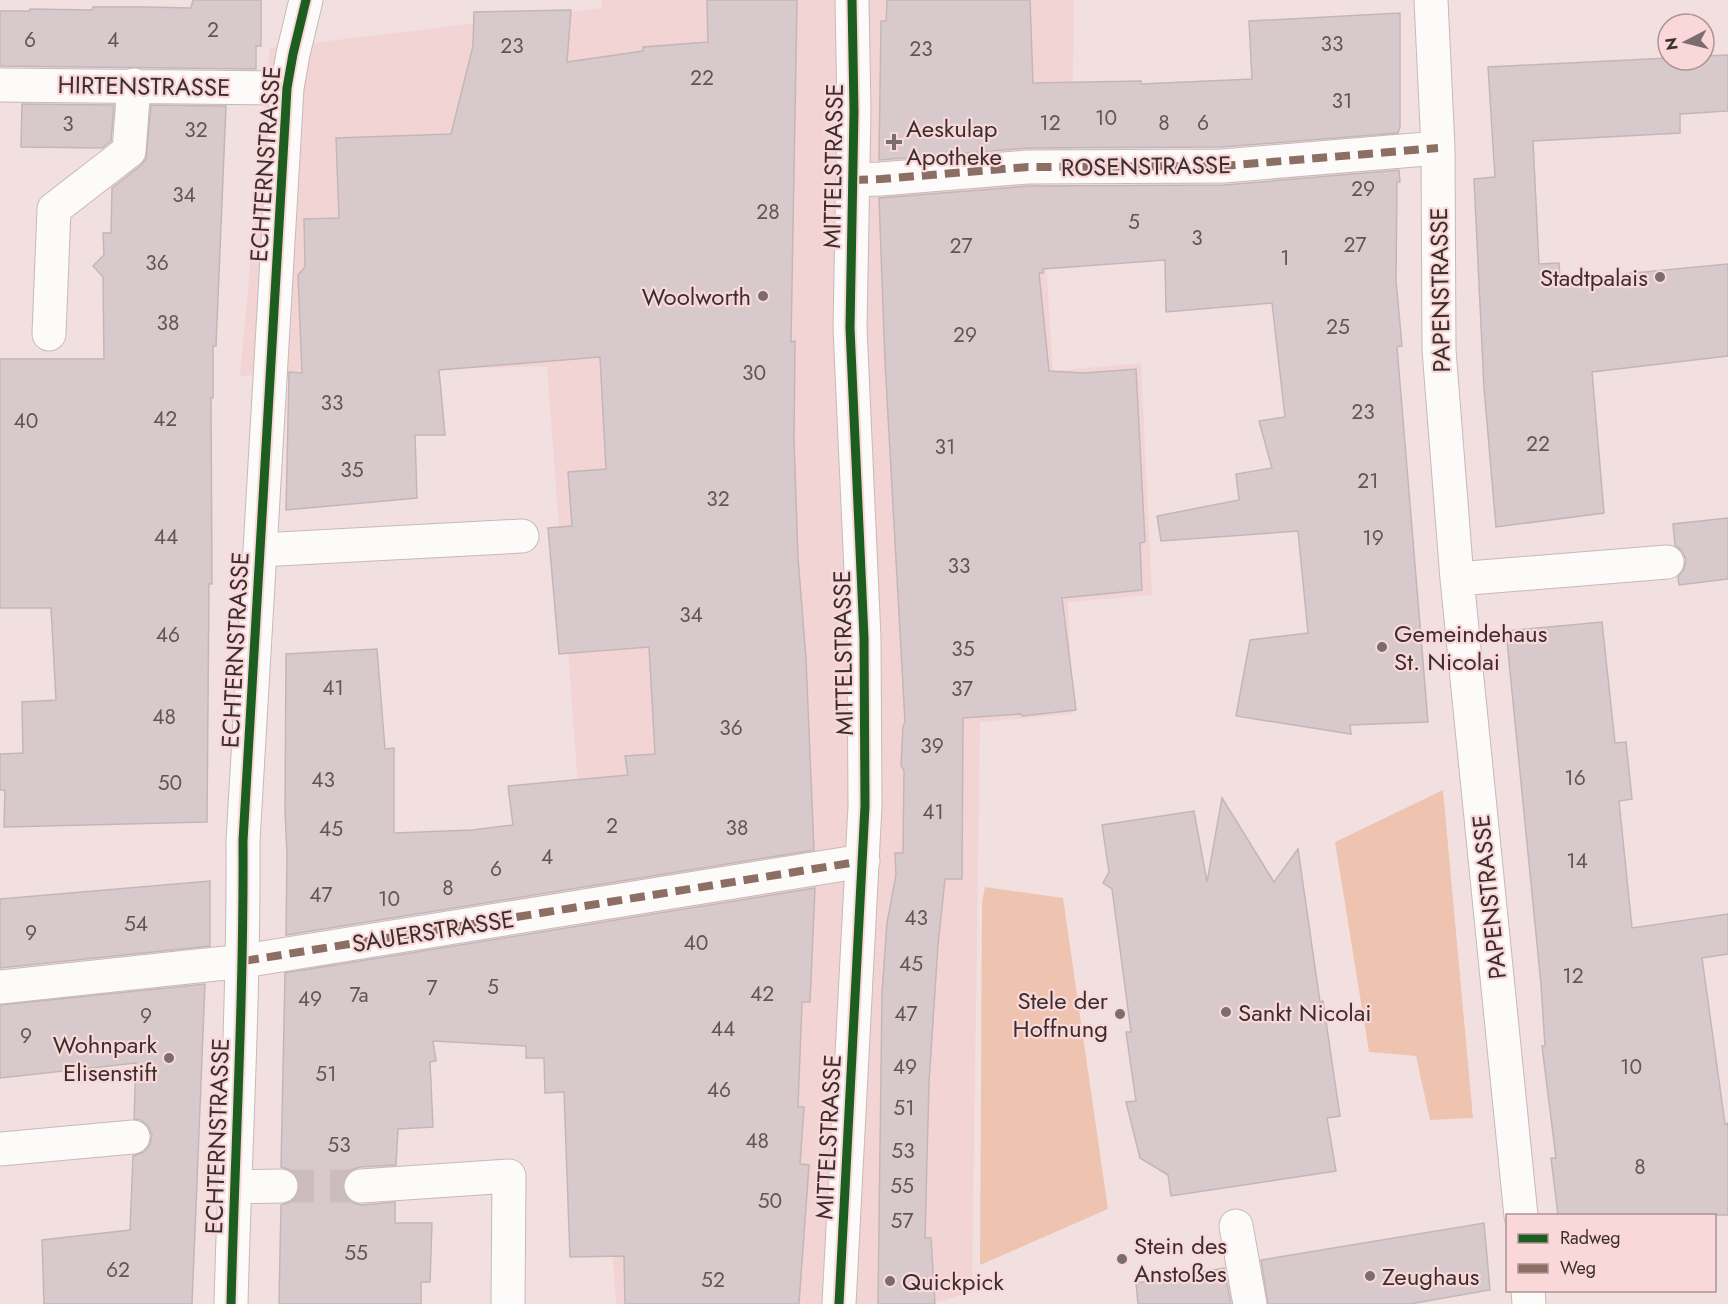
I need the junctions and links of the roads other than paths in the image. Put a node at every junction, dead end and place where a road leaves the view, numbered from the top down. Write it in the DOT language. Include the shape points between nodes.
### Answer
graph roads {
  1 [pos="306,0"];
  2 [pos="852,0"];
  3 [pos="1431,0"];
  4 [pos="0,85"];
  5 [pos="134,85"];
  6 [pos="287,88"];
  7 [pos="1437,148"];
  8 [pos="854,180"];
  9 [pos="49,334"];
  10 [pos="522,536"];
  11 [pos="260,550"];
  12 [pos="1667,562"];
  13 [pos="1457,579"];
  14 [pos="863,861"];
  15 [pos="244,961"];
  16 [pos="0,987"];
  17 [pos="133,1137"];
  18 [pos="0,1149"];
  19 [pos="281,1186"];
  20 [pos="361,1186"];
  21 [pos="234,1187"];
  22 [pos="1521,1214"];
  23 [pos="1236,1226"];
  24 [pos="231,1304"];
  25 [pos="508,1304"];
  26 [pos="839,1304"];
  27 [pos="1250,1304"];
  1 -- 6 [label="street, ECHTERNSTRASSE"];
  2 -- 8 [label="street, MITTELSTRASSE"];
  3 -- 7 [label="street, PAPENSTRASSE"];
  4 -- 5 [label="street, HIRTENSTRASSE"];
  5 -- 6 [label="street, HIRTENSTRASSE"];
  5 -- 9 [label="street" via="129,151 54,209"];
  6 -- 11 [label="street, ECHTERNSTRASSE"];
  7 -- 8 [label="street, ROSENSTRASSE" via="1223,166 1028,167"];
  7 -- 13 [label="street, PAPENSTRASSE" via="1439,350"];
  8 -- 14 [label="street, MITTELSTRASSE" via="850,328 864,638"];
  10 -- 11 [label="street"];
  11 -- 15 [label="street, ECHTERNSTRASSE" via="243,840"];
  12 -- 13 [label="street"];
  13 -- 22 [label="street, PAPENSTRASSE"];
  14 -- 15 [label="street, SAUERSTRASSE"];
  14 -- 26 [label="street, MITTELSTRASSE"];
  15 -- 16 [label="street, SAUERSTRASSE"];
  15 -- 21 [label="street, ECHTERNSTRASSE"];
  17 -- 18 [label="street"];
  19 -- 21 [label="street"];
  20 -- 25 [label="street" via="509,1176"];
  21 -- 24 [label="street, ECHTERNSTRASSE"];
  23 -- 27 [label="street"];
}
